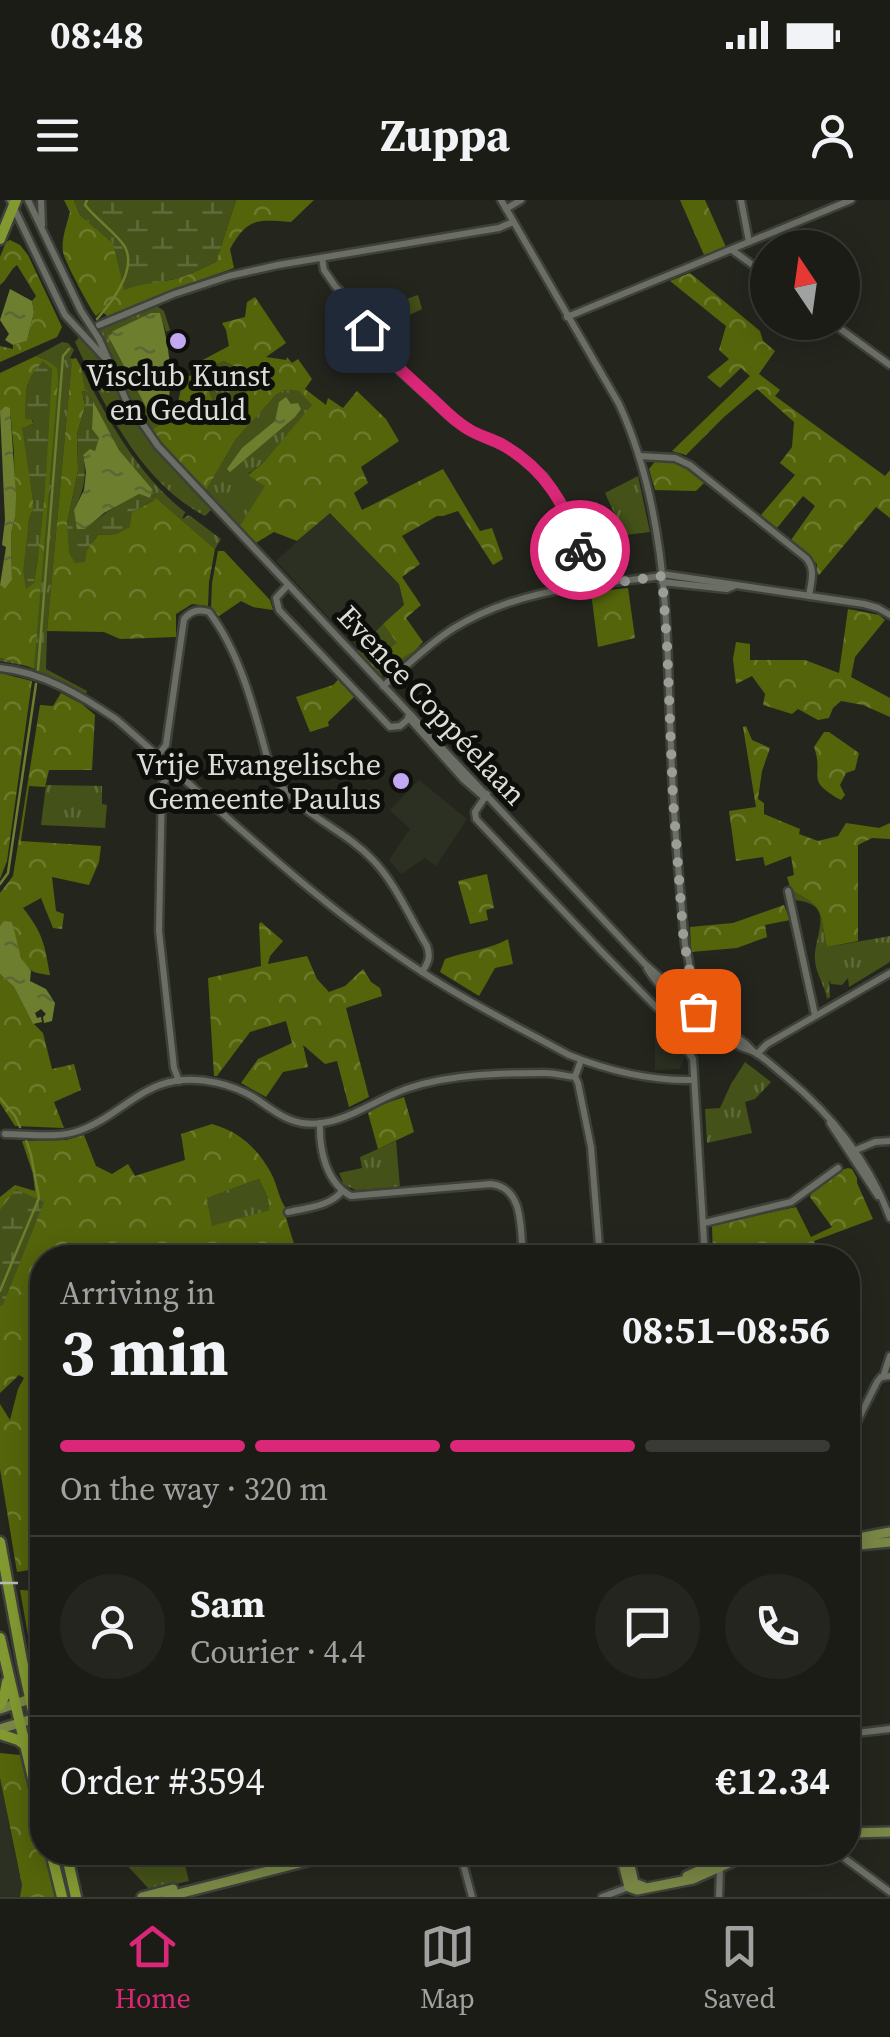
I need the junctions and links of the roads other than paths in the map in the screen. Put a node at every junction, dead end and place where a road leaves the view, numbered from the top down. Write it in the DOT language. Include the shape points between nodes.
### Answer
graph roads {
  1 [pos="28,200"];
  2 [pos="41,200"];
  3 [pos="501,200"];
  4 [pos="521,200"];
  5 [pos="742,200"];
  6 [pos="851,200"];
  7 [pos="13,202"];
  8 [pos="506,208"];
  9 [pos="513,222"];
  10 [pos="43,232"];
  11 [pos="26,235"];
  12 [pos="0,239"];
  13 [pos="749,242"];
  14 [pos="732,249"];
  15 [pos="322,258"];
  16 [pos="750,262"];
  17 [pos="567,317"];
  18 [pos="100,325"];
  19 [pos="856,340"];
  20 [pos="108,362"];
  21 [pos="890,365"];
  22 [pos="639,456"];
  23 [pos="662,577"];
  24 [pos="288,585"];
  25 [pos="591,586"];
  26 [pos="808,596"];
  27 [pos="890,616"];
  28 [pos="0,668"];
  29 [pos="383,686"];
  30 [pos="410,717"];
  31 [pos="158,755"];
  32 [pos="174,769"];
  33 [pos="485,796"];
  34 [pos="788,891"];
  35 [pos="422,972"];
  36 [pos="890,972"];
  37 [pos="677,1002"];
  38 [pos="815,1015"];
  39 [pos="668,1016"];
  40 [pos="755,1052"];
  41 [pos="581,1060"];
  42 [pos="575,1077"];
  43 [pos="694,1080"];
  44 [pos="175,1081"];
  45 [pos="320,1124"];
  46 [pos="6,1134"];
  47 [pos="890,1141"];
  48 [pos="853,1152"];
  49 [pos="838,1168"];
  50 [pos="342,1191"];
  51 [pos="288,1212"];
  52 [pos="890,1218"];
  53 [pos="704,1223"];
  54 [pos="521,1245"];
  55 [pos="599,1245"];
  56 [pos="705,1245"];
  57 [pos="890,1356"];
  58 [pos="886,1376"];
  59 [pos="860,1416"];
  60 [pos="860,1522"];
  61 [pos="890,1532"];
  62 [pos="865,1535"];
  63 [pos="860,1538"];
  64 [pos="0,1542"];
  65 [pos="890,1542"];
  66 [pos="0,1638"];
  67 [pos="23,1666"];
  68 [pos="30,1672"];
  69 [pos="8,1676"];
  70 [pos="30,1682"];
  71 [pos="30,1698"];
  72 [pos="14,1704"];
  73 [pos="0,1707"];
  74 [pos="30,1720"];
  75 [pos="19,1723"];
  76 [pos="890,1730"];
  77 [pos="0,1731"];
  78 [pos="860,1734"];
  79 [pos="24,1745"];
  80 [pos="30,1769"];
  81 [pos="860,1832"];
  82 [pos="890,1832"];
  83 [pos="55,1865"];
  84 [pos="69,1865"];
  85 [pos="266,1865"];
  86 [pos="294,1865"];
  87 [pos="463,1865"];
  88 [pos="720,1865"];
  89 [pos="851,1865"];
  90 [pos="714,1868"];
  91 [pos="638,1888"];
  92 [pos="890,1892"];
  93 [pos="62,1897"];
  94 [pos="76,1897"];
  95 [pos="142,1897"];
  96 [pos="166,1897"];
  97 [pos="472,1897"];
  98 [pos="602,1897"];
  99 [pos="719,1897"];
  1 -- 10 [label="street, Evence Coppéelaan"];
  2 -- 10 [label="street"];
  3 -- 8 [label="street"];
  4 -- 8 [label="street"];
  5 -- 13 [label="street"];
  6 -- 13 [label="street"];
  7 -- 11 [label="street, Evence Coppéelaan"];
  7 -- 12 [label="highway"];
  8 -- 9 [label="street"];
  9 -- 15 [label="street"];
  9 -- 17 [label="street"];
  10 -- 20 [label="street, Evence Coppéelaan"];
  11 -- 12 [label="street" via="10,232"];
  11 -- 20 [label="street, Evence Coppéelaan" via="64,314"];
  13 -- 14 [label="street"];
  14 -- 16 [label="street"];
  14 -- 17 [label="street"];
  15 -- 18 [label="street" via="199,284"];
  15 -- 25 [label="street" via="335,286 401,372 454,420 510,448 544,478 566,510"];
  17 -- 22 [label="street" via="618,404"];
  19 -- 21 [label="street"];
  20 -- 24 [label="street, Evence Coppéelaan" via="148,435"];
  22 -- 23 [label="street"];
  22 -- 26 [label="street" via="690,464 806,558 812,565"];
  23 -- 25 [label="street"];
  23 -- 26 [label="street"];
  23 -- 37 [label="street" via="690,982"];
  24 -- 29 [label="street, Evence Coppéelaan"];
  24 -- 30 [label="street" via="276,598 278,610 390,727"];
  25 -- 29 [label="street" via="518,598 483,612"];
  26 -- 27 [label="street"];
  28 -- 31 [label="street" via="47,680 88,701"];
  29 -- 30 [label="street, Evence Coppéelaan"];
  30 -- 33 [label="street, Evence Coppéelaan"];
  31 -- 32 [label="street"];
  31 -- 35 [label="street" via="166,745 184,619 196,610 209,612 243,678 276,780 292,800 373,860 426,946"];
  32 -- 35 [label="street" via="320,897"];
  32 -- 44 [label="street" via="162,785 159,931"];
  33 -- 37 [label="street, Evence Coppéelaan"];
  33 -- 39 [label="street" via="476,818"];
  34 -- 38 [label="street"];
  35 -- 41 [label="street"];
  36 -- 38 [label="street"];
  37 -- 39 [label="street"];
  37 -- 40 [label="street, Evence Coppéelaan"];
  38 -- 40 [label="street"];
  39 -- 43 [label="street" via="693,1060"];
  40 -- 48 [label="street, Evence Coppéelaan" via="839,1127"];
  41 -- 42 [label="street"];
  41 -- 43 [label="street"];
  42 -- 45 [label="street" via="441,1080"];
  42 -- 55 [label="street" via="590,1147"];
  43 -- 53 [label="street"];
  44 -- 45 [label="street" via="238,1088 286,1119"];
  44 -- 46 [label="street" via="84,1129"];
  45 -- 50 [label="street" via="320,1148"];
  47 -- 48 [label="street"];
  48 -- 52 [label="street, Evence Coppéelaan"];
  49 -- 53 [label="street" via="792,1202"];
  50 -- 51 [label="street" via="338,1198"];
  50 -- 54 [label="street" via="358,1196 499,1184 516,1202"];
  53 -- 56 [label="street"];
  57 -- 58 [label="street"];
  58 -- 59 [label="street"];
  60 -- 62 [label="street"];
  61 -- 62 [label="main road"];
  62 -- 63 [label="main road"];
  62 -- 65 [label="main road"];
  64 -- 67 [label="highway"];
  66 -- 69 [label="highway"];
  67 -- 68 [label="highway"];
  67 -- 70 [label="highway"];
  69 -- 72 [label="highway"];
  69 -- 73 [label="highway"];
  71 -- 72 [label="main road"];
  72 -- 73 [label="main road"];
  72 -- 75 [label="highway"];
  74 -- 75 [label="main road"];
  75 -- 77 [label="main road"];
  75 -- 79 [label="highway"];
  76 -- 78 [label="street"];
  77 -- 79 [label="highway"];
  79 -- 80 [label="highway"];
  81 -- 82 [label="main road"];
  83 -- 93 [label="highway"];
  84 -- 94 [label="highway"];
  85 -- 95 [label="main road"];
  86 -- 96 [label="main road"];
  87 -- 97 [label="street"];
  88 -- 90 [label="main road"];
  89 -- 92 [label="street"];
  90 -- 91 [label="main road" via="693,1879"];
  90 -- 99 [label="street"];
  91 -- 98 [label="street"];
}
